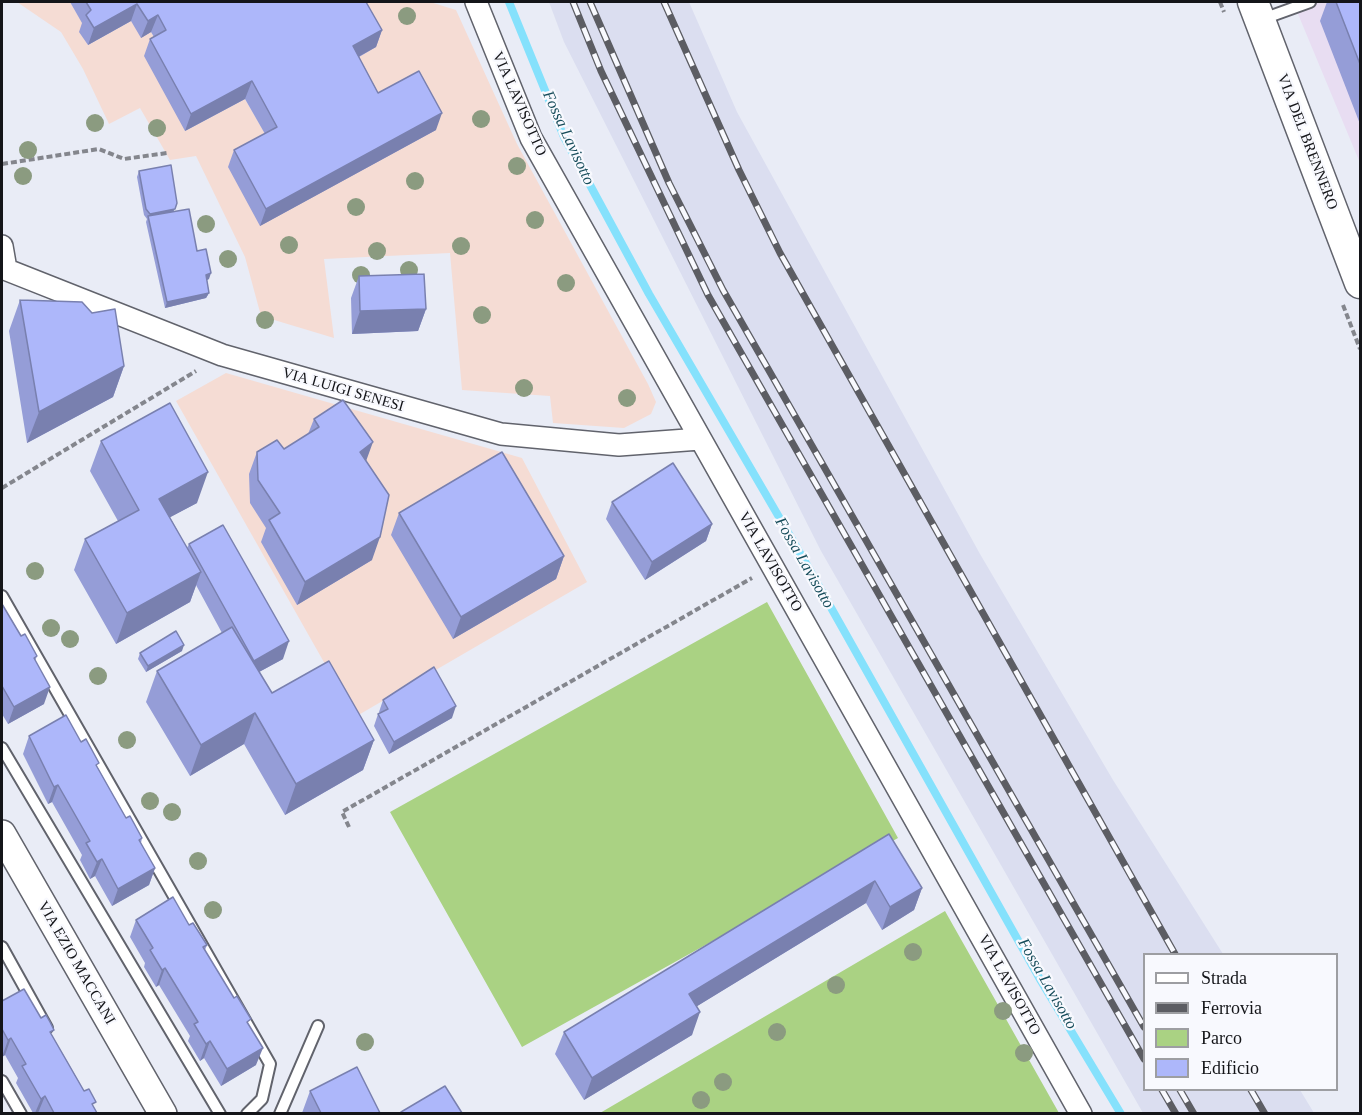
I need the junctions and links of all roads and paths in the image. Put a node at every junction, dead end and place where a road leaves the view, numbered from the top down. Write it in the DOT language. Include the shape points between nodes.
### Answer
graph roads {
  1 [pos="476,2"];
  2 [pos="1310,2"];
  3 [pos="1256,11"];
  4 [pos="167,153"];
  5 [pos="2,164"];
  6 [pos="2,246"];
  7 [pos="4,269"];
  8 [pos="1360,283"];
  9 [pos="222,355"];
  10 [pos="700,439"];
  11 [pos="2,488"];
  12 [pos="773,566"];
  13 [pos="2,596"];
  14 [pos="2,748"];
  15 [pos="349,827"];
  16 [pos="2,834"];
  17 [pos="2,947"];
  18 [pos="318,1026"];
  19 [pos="55,1041"];
  20 [pos="2,1081"];
  21 [pos="154,1107"];
  22 [pos="21,1113"];
  23 [pos="220,1113"];
  24 [pos="248,1113"];
  25 [pos="280,1113"];
  26 [pos="1081,1113"];
  1 -- 10 [label="street, VIA LAVISOTTO" via="531,138"];
  2 -- 3 [label="lane"];
  3 -- 8 [label="main road, VIA DEL BRENNERO"];
  4 -- 5 [label="path" via="123,159 99,149"];
  6 -- 7 [label="street"];
  7 -- 9 [label="street, VIA LUIGI SENESI"];
  9 -- 10 [label="street, VIA LUIGI SENESI" via="501,434 619,445"];
  9 -- 11 [label="path"];
  10 -- 12 [label="street, VIA LAVISOTTO"];
  12 -- 15 [label="path" via="342,812"];
  12 -- 26 [label="street, VIA LAVISOTTO"];
  13 -- 24 [label="lane" via="270,1064 262,1099"];
  14 -- 23 [label="lane"];
  16 -- 21 [label="street, VIA EZIO MACCANI"];
  17 -- 19 [label="lane"];
  18 -- 25 [label="lane"];
  20 -- 22 [label="lane"];
}
